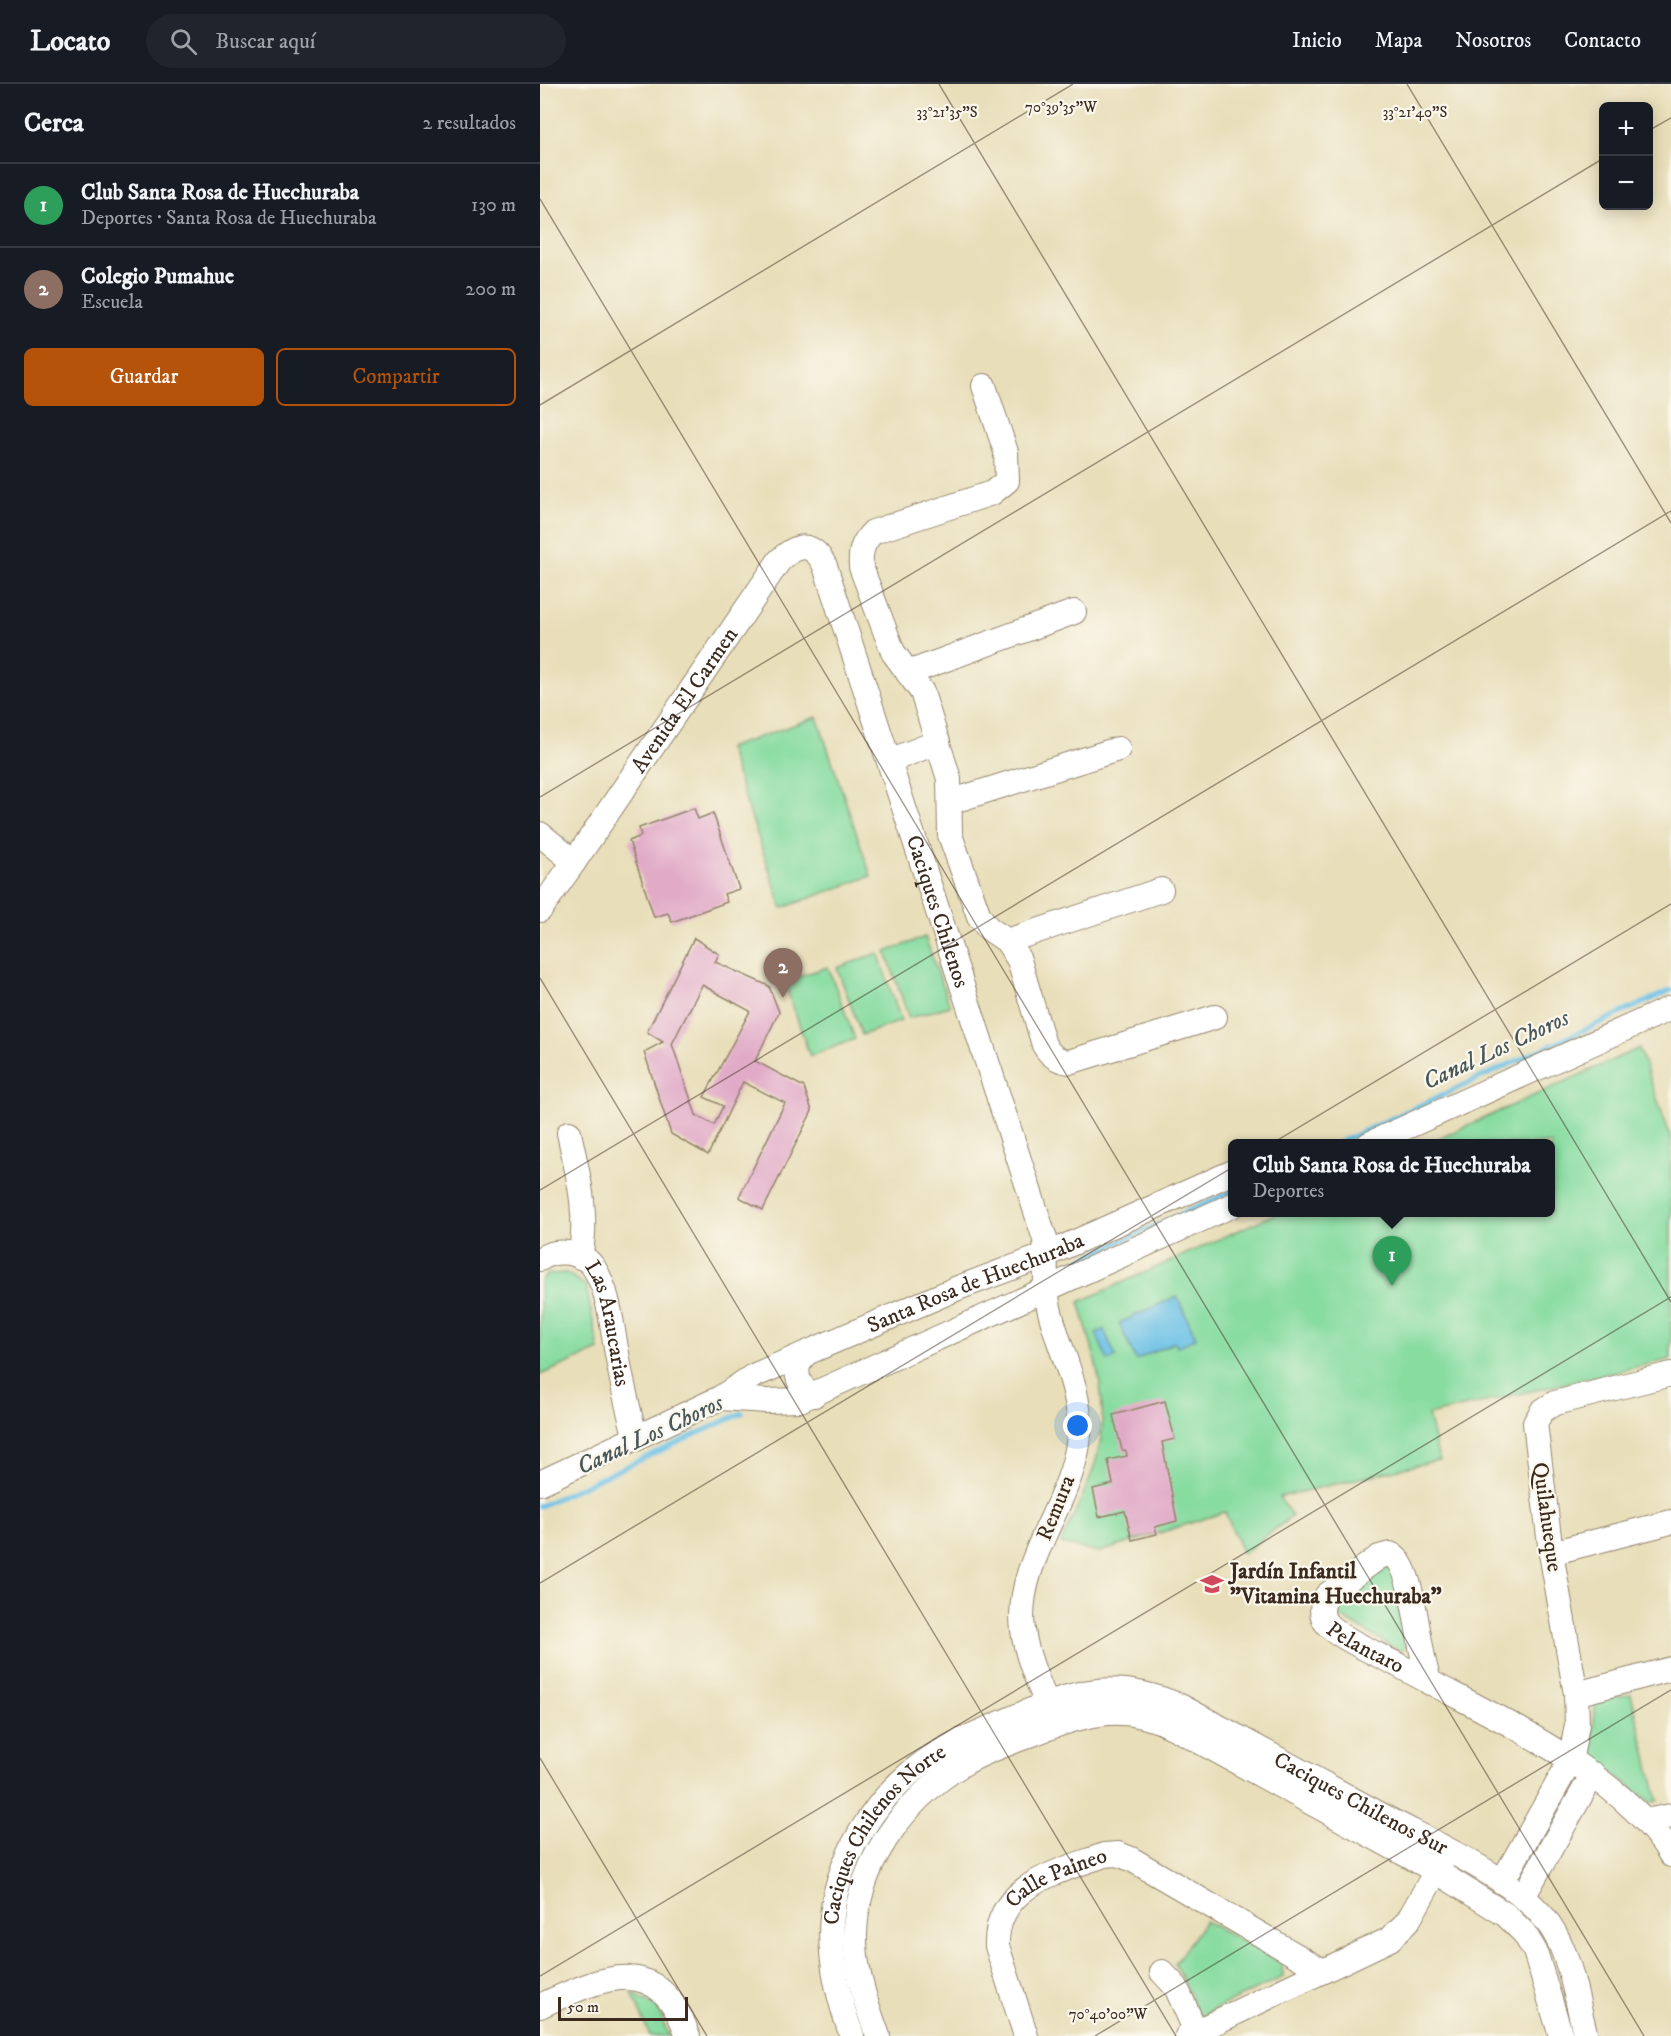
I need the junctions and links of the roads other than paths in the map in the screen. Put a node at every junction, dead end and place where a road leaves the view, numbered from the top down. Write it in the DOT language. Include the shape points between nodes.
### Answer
graph roads {
  1 [pos="984,386"];
  2 [pos="804,546"];
  3 [pos="1074,612"];
  4 [pos="908,672"];
  5 [pos="938,742"];
  6 [pos="1118,749"];
  7 [pos="888,761"];
  8 [pos="950,802"];
  9 [pos="542,839"];
  10 [pos="574,862"];
  11 [pos="1161,890"];
  12 [pos="540,910"];
  13 [pos="1007,941"];
  14 [pos="1671,1008"];
  15 [pos="1215,1017"];
  16 [pos="568,1133"];
  17 [pos="1378,1139"];
  18 [pos="1228,1174"];
  19 [pos="1228,1206"];
  20 [pos="1046,1255"];
  21 [pos="580,1257"];
  22 [pos="540,1258"];
  23 [pos="1046,1288"];
  24 [pos="807,1353"];
  25 [pos="1671,1374"];
  26 [pos="814,1395"];
  27 [pos="720,1398"];
  28 [pos="636,1439"];
  29 [pos="540,1483"];
  30 [pos="1671,1522"];
  31 [pos="1551,1553"];
  32 [pos="1671,1669"];
  33 [pos="1430,1683"];
  34 [pos="1576,1694"];
  35 [pos="1051,1714"];
  36 [pos="1570,1758"];
  37 [pos="1593,1774"];
  38 [pos="901,1781"];
  39 [pos="918,1798"];
  40 [pos="1671,1816"];
  41 [pos="1646,1821"];
  42 [pos="1671,1856"];
  43 [pos="1442,1861"];
  44 [pos="1502,1882"];
  45 [pos="1523,1897"];
  46 [pos="1323,1971"];
  47 [pos="1162,1972"];
  48 [pos="540,2006"];
  49 [pos="876,2029"];
  50 [pos="845,2034"];
  51 [pos="1191,2034"];
  52 [pos="688,2036"];
  53 [pos="1026,2036"];
  54 [pos="1561,2036"];
  55 [pos="1586,2036"];
  1 -- 4 [label="street" via="1006,452 1009,472 1002,488 873,532 862,546 865,577 893,652"];
  2 -- 7 [label="street, Caciques Chilenos" via="820,556 825,566"];
  2 -- 10 [label="street, Avenida El Carmen" via="779,561"];
  3 -- 4 [label="street"];
  4 -- 5 [label="street" via="922,692"];
  5 -- 7 [label="street"];
  5 -- 8 [label="street" via="949,778"];
  6 -- 8 [label="street"];
  7 -- 20 [label="street, Caciques Chilenos" via="1045,1239"];
  8 -- 13 [label="street" via="951,835 979,916"];
  9 -- 10 [label="street"];
  10 -- 12 [label="street, Avenida El Carmen"];
  11 -- 13 [label="street"];
  13 -- 15 [label="street" via="1019,960 1044,1045 1061,1061 1069,1062"];
  14 -- 17 [label="street"];
  16 -- 21 [label="street" via="584,1203 585,1234"];
  18 -- 20 [label="street, Santa Rosa de Huechuraba"];
  19 -- 23 [label="street, Santa Rosa de Huechuraba"];
  20 -- 23 [label="street, Caciques Chilenos"];
  20 -- 24 [label="street, Santa Rosa de Huechuraba"];
  21 -- 22 [label="street, Las Araucarias" via="564,1252"];
  21 -- 28 [label="street, Las Araucarias" via="593,1266 605,1289"];
  23 -- 26 [label="street, Santa Rosa de Huechuraba"];
  23 -- 35 [label="street, Remura" via="1048,1305 1074,1380 1080,1421 1073,1466 1034,1562 1023,1604 1023,1632"];
  24 -- 26 [label="street" via="798,1366 797,1377 802,1388"];
  24 -- 27 [label="street, Santa Rosa de Huechuraba" via="744,1380"];
  25 -- 31 [label="street, Quilahueque" via="1555,1403 1539,1415 1534,1434"];
  26 -- 27 [label="street, Santa Rosa de Huechuraba" via="785,1402"];
  27 -- 28 [label="street, Santa Rosa de Huechuraba"];
  28 -- 29 [label="street, Santa Rosa de Huechuraba"];
  30 -- 31 [label="street"];
  31 -- 34 [label="street, Quilahueque"];
  32 -- 34 [label="street"];
  33 -- 33 [label="street, Pelantaro" via="1422,1663 1407,1574 1390,1554 1379,1557 1330,1591 1322,1609 1328,1625"];
  33 -- 36 [label="street, Pelantaro"];
  34 -- 36 [label="street, Quilahueque" via="1577,1724"];
  35 -- 38 [label="street, Caciques Chilenos Norte" via="956,1742"];
  35 -- 39 [label="street, Caciques Chilenos Norte" via="966,1762"];
  35 -- 43 [label="street, Caciques Chilenos Sur" via="1106,1690 1155,1695 1182,1707"];
  36 -- 37 [label="street, Pelantaro"];
  36 -- 44 [label="street, Quilahueque"];
  37 -- 41 [label="street, Pelantaro"];
  37 -- 45 [label="street"];
  38 -- 39 [label="street"];
  38 -- 50 [label="street, Caciques Chilenos Norte" via="860,1833 832,1914 833,1956"];
  39 -- 49 [label="street, Caciques Chilenos Norte" via="882,1845 858,1908 856,1955"];
  40 -- 41 [label="street"];
  41 -- 42 [label="street, Pelantaro"];
  43 -- 44 [label="street, Caciques Chilenos Sur"];
  43 -- 46 [label="street" via="1397,1934"];
  43 -- 54 [label="street, Caciques Chilenos Sur" via="1524,1933 1540,1963"];
  44 -- 45 [label="street, Caciques Chilenos Sur"];
  45 -- 55 [label="street, Caciques Chilenos Sur" via="1556,1936"];
  46 -- 51 [label="street"];
  46 -- 53 [label="street, Calle Paineo" via="1131,1859 1104,1854 1025,1887 1004,1911 997,1946"];
  47 -- 51 [label="street" via="1176,1987"];
  48 -- 52 [label="street" via="604,1979 643,1979 668,1997"];
  49 -- 50 [label="street"];
}
